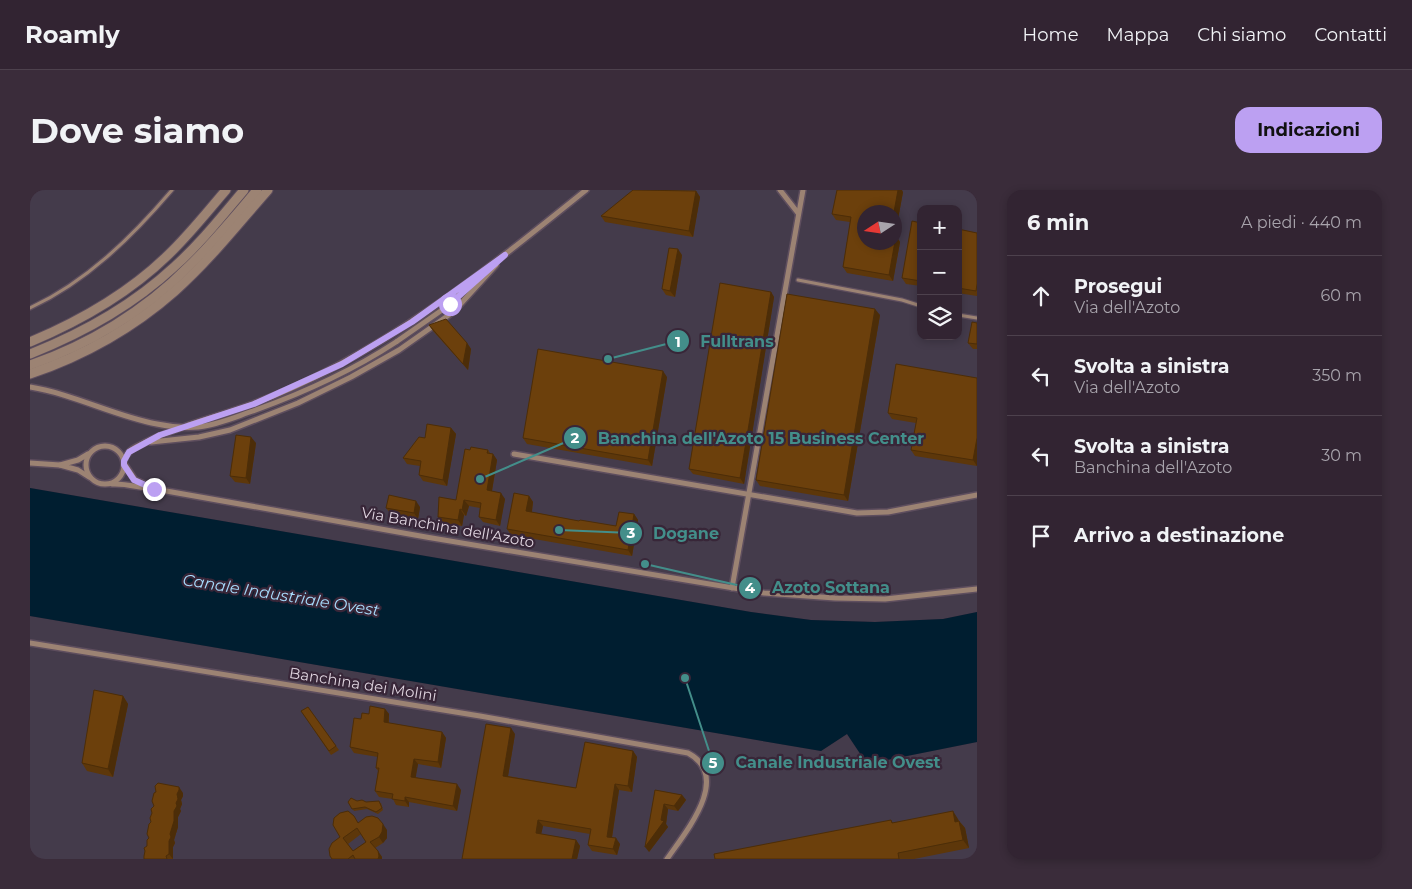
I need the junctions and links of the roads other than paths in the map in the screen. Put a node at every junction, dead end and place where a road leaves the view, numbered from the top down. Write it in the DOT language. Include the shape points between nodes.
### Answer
graph roads {
  1 [pos="172,190"];
  2 [pos="226,190"];
  3 [pos="244,190"];
  4 [pos="257,190"];
  5 [pos="268,190"];
  6 [pos="586,190"];
  7 [pos="780,190"];
  8 [pos="803,190"];
  9 [pos="798,213"];
  10 [pos="505,255"];
  11 [pos="798,280"];
  12 [pos="917,305"];
  13 [pos="30,308"];
  14 [pos="962,316"];
  15 [pos="977,318"];
  16 [pos="30,342"];
  17 [pos="30,354"];
  18 [pos="30,365"];
  19 [pos="30,374"];
  20 [pos="30,387"];
  21 [pos="145,443"];
  22 [pos="93,451"];
  23 [pos="514,454"];
  24 [pos="30,463"];
  25 [pos="124,463"];
  26 [pos="60,465"];
  27 [pos="91,479"];
  28 [pos="108,485"];
  29 [pos="154,489"];
  30 [pos="749,495"];
  31 [pos="977,495"];
  32 [pos="732,588"];
  33 [pos="977,589"];
  34 [pos="30,643"];
  35 [pos="667,859"];
  1 -- 13 [label="lane" via="145,222 113,251 70,286"];
  2 -- 16 [label="street" via="146,275 82,318"];
  3 -- 17 [label="street" via="188,253 138,296 84,331"];
  4 -- 18 [label="street" via="188,268 144,304 92,338"];
  5 -- 19 [label="street" via="208,259 156,307 86,351"];
  6 -- 10 [label="street"];
  7 -- 9 [label="street"];
  8 -- 9 [label="street"];
  9 -- 30 [label="street"];
  10 -- 20 [label="street, bridge" via="442,310 349,369 241,415 199,427 178,428 150,423 69,396"];
  10 -- 21 [label="street" via="412,322 342,364 263,400"];
  10 -- 21 [label="street" via="455,310 399,350 351,377 230,430"];
  11 -- 12 [label="lane"];
  14 -- 15 [label="lane"];
  21 -- 25 [label="street" via="129,452"];
  22 -- 25 [label="street" via="98,447 111,447 117,450"];
  22 -- 26 [label="street"];
  22 -- 27 [label="street" via="86,461"];
  23 -- 30 [label="street"];
  24 -- 26 [label="street"];
  25 -- 28 [label="street" via="123,474"];
  25 -- 29 [label="street" via="134,480"];
  26 -- 27 [label="street" via="78,470"];
  27 -- 28 [label="street"];
  28 -- 29 [label="street, Via Banchina dell'Azoto"];
  29 -- 32 [label="street, Via Banchina dell'Azoto"];
  30 -- 31 [label="street" via="867,514"];
  30 -- 32 [label="street"];
  32 -- 33 [label="street, Via Banchina dell'Azoto" via="826,598 877,599"];
  34 -- 35 [label="street, Banchina dei Molini" via="480,716 691,754 704,772 704,799"];
}
